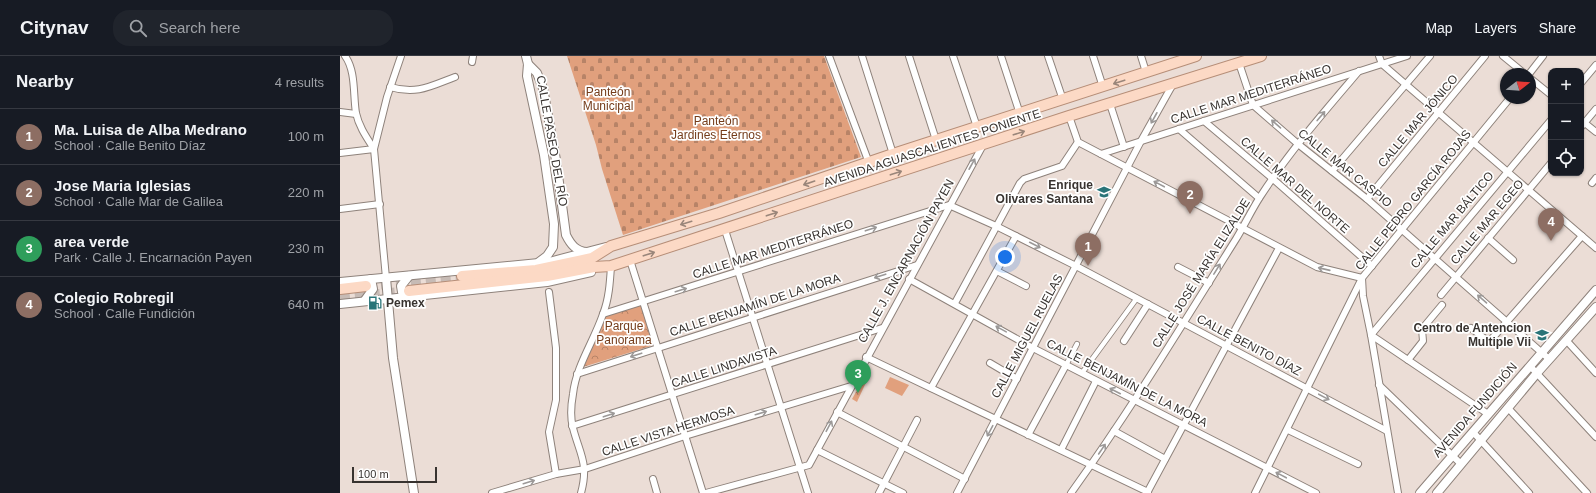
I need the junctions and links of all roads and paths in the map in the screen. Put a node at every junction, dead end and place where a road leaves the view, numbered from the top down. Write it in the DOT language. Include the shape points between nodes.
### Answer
graph roads {
  1 [pos="401,56"];
  2 [pos="829,56"];
  3 [pos="862,56"];
  4 [pos="908,56"];
  5 [pos="953,56"];
  6 [pos="1001,56"];
  7 [pos="1048,56"];
  8 [pos="1093,56"];
  9 [pos="1141,56"];
  10 [pos="1261,56"];
  11 [pos="1379,56"];
  12 [pos="1407,56"];
  13 [pos="1430,56"];
  14 [pos="1485,56"];
  15 [pos="1503,56"];
  16 [pos="1543,56"];
  17 [pos="1191,57"];
  18 [pos="344,58"];
  19 [pos="527,60"];
  20 [pos="1239,63"];
  21 [pos="1382,64"];
  22 [pos="1596,65"];
  23 [pos="1518,68"];
  24 [pos="1534,68"];
  25 [pos="1146,72"];
  26 [pos="1359,72"];
  27 [pos="455,77"];
  28 [pos="1584,80"];
  29 [pos="1536,83"];
  30 [pos="1173,84"];
  31 [pos="1406,84"];
  32 [pos="390,87"];
  33 [pos="1103,87"];
  34 [pos="1548,93"];
  35 [pos="1063,100"];
  36 [pos="1110,104"];
  37 [pos="1505,104"];
  38 [pos="1254,105"];
  39 [pos="1596,109"];
  40 [pos="340,112"];
  41 [pos="1439,113"];
  42 [pos="356,114"];
  43 [pos="1020,114"];
  44 [pos="1069,116"];
  45 [pos="1204,121"];
  46 [pos="1584,121"];
  47 [pos="1548,124"];
  48 [pos="1584,124"];
  49 [pos="977,127"];
  50 [pos="1179,129"];
  51 [pos="1596,132"];
  52 [pos="936,140"];
  53 [pos="1141,141"];
  54 [pos="1078,142"];
  55 [pos="1474,143"];
  56 [pos="1298,144"];
  57 [pos="983,145"];
  58 [pos="1124,147"];
  59 [pos="374,149"];
  60 [pos="340,153"];
  61 [pos="893,154"];
  62 [pos="1101,154"];
  63 [pos="869,163"];
  64 [pos="1548,167"];
  65 [pos="1128,168"];
  66 [pos="1332,171"];
  67 [pos="1508,172"];
  68 [pos="1273,179"];
  69 [pos="1528,190"];
  70 [pos="1259,198"];
  71 [pos="1367,199"];
  72 [pos="380,204"];
  73 [pos="949,205"];
  74 [pos="340,209"];
  75 [pos="996,226"];
  76 [pos="1242,229"];
  77 [pos="1401,229"];
  78 [pos="725,230"];
  79 [pos="1016,236"];
  80 [pos="1582,236"];
  81 [pos="1488,238"];
  82 [pos="611,246"];
  83 [pos="1279,248"];
  84 [pos="1596,248"];
  85 [pos="588,252"];
  86 [pos="1435,258"];
  87 [pos="630,260"];
  88 [pos="1513,260"];
  89 [pos="537,263"];
  90 [pos="917,264"];
  91 [pos="611,266"];
  92 [pos="1076,266"];
  93 [pos="1372,266"];
  94 [pos="1178,267"];
  95 [pos="997,271"];
  96 [pos="738,272"];
  97 [pos="409,276"];
  98 [pos="462,276"];
  99 [pos="1456,276"];
  100 [pos="386,278"];
  101 [pos="1362,278"];
  102 [pos="909,279"];
  103 [pos="340,282"];
  104 [pos="368,282"];
  105 [pos="1209,283"];
  106 [pos="1026,286"];
  107 [pos="340,289"];
  108 [pos="1596,290"];
  109 [pos="549,292"];
  110 [pos="408,294"];
  111 [pos="1441,295"];
  112 [pos="387,298"];
  113 [pos="1137,298"];
  114 [pos="365,300"];
  115 [pos="643,301"];
  116 [pos="955,303"];
  117 [pos="340,304"];
  118 [pos="1148,304"];
  119 [pos="1442,305"];
  120 [pos="1596,307"];
  121 [pos="603,314"];
  122 [pos="973,314"];
  123 [pos="753,317"];
  124 [pos="1183,323"];
  125 [pos="1509,323"];
  126 [pos="882,328"];
  127 [pos="1471,328"];
  128 [pos="1370,335"];
  129 [pos="1566,340"];
  130 [pos="1124,342"];
  131 [pos="1077,344"];
  132 [pos="1226,346"];
  133 [pos="658,348"];
  134 [pos="1033,348"];
  135 [pos="1542,352"];
  136 [pos="866,358"];
  137 [pos="1549,359"];
  138 [pos="1408,360"];
  139 [pos="990,363"];
  140 [pos="768,365"];
  141 [pos="1066,365"];
  142 [pos="1530,366"];
  143 [pos="1082,373"];
  144 [pos="1537,373"];
  145 [pos="1596,373"];
  146 [pos="577,374"];
  147 [pos="1017,379"];
  148 [pos="1096,381"];
  149 [pos="1379,385"];
  150 [pos="851,386"];
  151 [pos="931,388"];
  152 [pos="1308,388"];
  153 [pos="672,395"];
  154 [pos="1134,400"];
  155 [pos="781,406"];
  156 [pos="1508,408"];
  157 [pos="837,412"];
  158 [pos="1488,414"];
  159 [pos="996,419"];
  160 [pos="917,420"];
  161 [pos="1183,424"];
  162 [pos="572,426"];
  163 [pos="1288,430"];
  164 [pos="1114,431"];
  165 [pos="1387,431"];
  166 [pos="1473,432"];
  167 [pos="1028,434"];
  168 [pos="685,436"];
  169 [pos="1596,438"];
  170 [pos="1480,440"];
  171 [pos="903,447"];
  172 [pos="817,450"];
  173 [pos="1061,450"];
  174 [pos="1452,455"];
  175 [pos="1165,459"];
  176 [pos="1358,464"];
  177 [pos="1462,464"];
  178 [pos="1091,465"];
  179 [pos="800,467"];
  180 [pos="1268,468"];
  181 [pos="585,469"];
  182 [pos="556,474"];
  183 [pos="965,478"];
  184 [pos="653,479"];
  185 [pos="1430,482"];
  186 [pos="884,483"];
  187 [pos="1147,492"];
  188 [pos="414,493"];
  189 [pos="492,493"];
  190 [pos="581,493"];
  191 [pos="657,493"];
  192 [pos="703,493"];
  193 [pos="706,493"];
  194 [pos="808,493"];
  195 [pos="879,493"];
  196 [pos="903,493"];
  197 [pos="957,493"];
  198 [pos="1071,493"];
  199 [pos="1255,493"];
  200 [pos="1316,493"];
  201 [pos="1398,493"];
  202 [pos="1420,493"];
  203 [pos="1426,493"];
  204 [pos="1437,493"];
  205 [pos="1529,493"];
  206 [pos="1586,493"];
  1 -- 32 [label="street"];
  2 -- 63 [label="street"];
  3 -- 61 [label="street"];
  4 -- 52 [label="street"];
  5 -- 49 [label="street"];
  6 -- 43 [label="street"];
  7 -- 35 [label="street"];
  8 -- 33 [label="street"];
  9 -- 25 [label="street"];
  10 -- 20 [label="main road, AVENIDA AGUASCALIENTES PONIENTE"];
  11 -- 21 [label="street"];
  12 -- 21 [label="street, CALLE MAR MEDITERRÁNEO"];
  13 -- 31 [label="street"];
  14 -- 41 [label="street, CALLE MAR JÓNICO"];
  15 -- 23 [label="street"];
  16 -- 24 [label="street"];
  17 -- 25 [label="main road, AVENIDA AGUASCALIENTES PONIENTE"];
  18 -- 42 [label="street" via="350,64"];
  19 -- 85 [label="street, CALLE PASEO DEL RÍO" via="538,73 543,88 566,235 570,244 579,251"];
  19 -- 89 [label="street, CALLE PASEO DEL RÍO" via="527,76 544,155 554,224 553,247 547,256"];
  20 -- 30 [label="main road, AVENIDA AGUASCALIENTES PONIENTE"];
  20 -- 38 [label="street, CALLE MAR CASPIO"];
  21 -- 26 [label="street, CALLE MAR MEDITERRÁNEO"];
  21 -- 31 [label="street"];
  22 -- 28 [label="street"];
  25 -- 33 [label="main road, AVENIDA AGUASCALIENTES PONIENTE, one-way"];
  26 -- 38 [label="street, CALLE MAR MEDITERRÁNEO"];
  56 -- 26 [label="street, CALLE JOSÉ MARÍA ELIZALDE, one-way"];
  27 -- 32 [label="street" via="418,90 399,90"];
  29 -- 34 [label="street"];
  30 -- 36 [label="main road, AVENIDA AGUASCALIENTES PONIENTE"];
  30 -- 53 [label="street, CALLE MIGUEL RUELAS, one-way"];
  31 -- 41 [label="street"];
  31 -- 66 [label="street"];
  32 -- 59 [label="street"];
  33 -- 35 [label="main road, AVENIDA AGUASCALIENTES PONIENTE"];
  35 -- 43 [label="main road, AVENIDA AGUASCALIENTES PONIENTE"];
  36 -- 44 [label="main road, AVENIDA AGUASCALIENTES PONIENTE"];
  36 -- 58 [label="street"];
  37 -- 55 [label="street, CALLE PEDRO GARCÍA ROJAS"];
  38 -- 45 [label="street, CALLE MAR MEDITERRÁNEO"];
  56 -- 38 [label="street, CALLE MAR CASPIO, one-way"];
  39 -- 46 [label="street"];
  40 -- 42 [label="street"];
  41 -- 55 [label="street"];
  41 -- 71 [label="street, CALLE MAR JÓNICO"];
  42 -- 59 [label="street" via="365,136"];
  43 -- 49 [label="main road, AVENIDA AGUASCALIENTES PONIENTE"];
  44 -- 54 [label="street"];
  57 -- 44 [label="main road, AVENIDA AGUASCALIENTES PONIENTE, one-way"];
  45 -- 50 [label="street, CALLE MAR MEDITERRÁNEO"];
  45 -- 68 [label="street, CALLE MAR DEL NORTE"];
  47 -- 67 [label="street, CALLE MAR BÁLTICO"];
  48 -- 51 [label="street"];
  49 -- 52 [label="main road, AVENIDA AGUASCALIENTES PONIENTE"];
  50 -- 53 [label="street, CALLE MAR MEDITERRÁNEO"];
  50 -- 70 [label="street"];
  52 -- 61 [label="main road, AVENIDA AGUASCALIENTES PONIENTE"];
  53 -- 58 [label="street, CALLE MAR MEDITERRÁNEO"];
  53 -- 65 [label="street, CALLE MIGUEL RUELAS"];
  54 -- 62 [label="street"];
  54 -- 75 [label="street" via="1062,166 1024,179 1020,183"];
  55 -- 67 [label="street"];
  55 -- 77 [label="street, CALLE PEDRO GARCÍA ROJAS"];
  56 -- 66 [label="street, CALLE MAR CASPIO"];
  56 -- 68 [label="street, CALLE JOSÉ MARÍA ELIZALDE"];
  73 -- 57 [label="street, CALLE J. ENCARNACIÓN PAYEN, one-way"];
  78 -- 57 [label="main road, AVENIDA AGUASCALIENTES PONIENTE, one-way"];
  58 -- 62 [label="street, CALLE MAR MEDITERRÁNEO"];
  59 -- 60 [label="street"];
  59 -- 72 [label="street"];
  61 -- 63 [label="main road, AVENIDA AGUASCALIENTES PONIENTE"];
  62 -- 65 [label="street"];
  63 -- 82 [label="main road, AVENIDA AGUASCALIENTES PONIENTE, one-way"];
  64 -- 69 [label="street, CALLE MAR EGEO"];
  76 -- 65 [label="street, one-way"];
  65 -- 92 [label="street, CALLE MIGUEL RUELAS"];
  66 -- 71 [label="street, CALLE MAR CASPIO"];
  67 -- 69 [label="street"];
  67 -- 86 [label="street, CALLE MAR BÁLTICO"];
  68 -- 70 [label="street, CALLE JOSÉ MARÍA ELIZALDE"];
  68 -- 93 [label="street, CALLE MAR DEL NORTE"];
  69 -- 80 [label="street"];
  69 -- 81 [label="street, CALLE MAR EGEO"];
  70 -- 76 [label="street, CALLE JOSÉ MARÍA ELIZALDE"];
  71 -- 77 [label="street, CALLE MAR CASPIO"];
  72 -- 74 [label="street"];
  72 -- 100 [label="street"];
  73 -- 75 [label="street, CALLE BENITO DÍAZ"];
  73 -- 90 [label="street, CALLE J. ENCARNACIÓN PAYEN"];
  96 -- 73 [label="street, CALLE MAR MEDITERRÁNEO, one-way"];
  75 -- 79 [label="street, CALLE BENITO DÍAZ"];
  75 -- 116 [label="street"];
  76 -- 83 [label="street"];
  105 -- 76 [label="street, CALLE JOSÉ MARÍA ELIZALDE, one-way"];
  77 -- 86 [label="street, CALLE MAR CASPIO"];
  77 -- 93 [label="street, CALLE PEDRO GARCÍA ROJAS"];
  87 -- 78 [label="main road, AVENIDA AGUASCALIENTES PONIENTE, one-way"];
  78 -- 96 [label="street"];
  79 -- 92 [label="street, CALLE BENITO DÍAZ, one-way"];
  79 -- 95 [label="street"];
  80 -- 84 [label="street"];
  80 -- 125 [label="street"];
  81 -- 88 [label="street"];
  81 -- 99 [label="street, CALLE MAR EGEO"];
  82 -- 85 [label="street, AVENIDA AGUASCALIENTES PONIENTE"];
  82 -- 98 [label="main road, AVENIDA AGUASCALIENTES PONIENTE" via="592,258 546,269"];
  101 -- 83 [label="street, one-way" via="1317,267"];
  83 -- 132 [label="street"];
  85 -- 89 [label="street, AVENIDA AGUASCALIENTES PONIENTE"];
  86 -- 99 [label="street, CALLE MAR CASPIO"];
  86 -- 128 [label="street, CALLE MAR BÁLTICO"];
  87 -- 91 [label="main road, AVENIDA AGUASCALIENTES PONIENTE"];
  87 -- 115 [label="street"];
  89 -- 97 [label="street, AVENIDA AGUASCALIENTES PONIENTE"];
  90 -- 102 [label="street, CALLE J. ENCARNACIÓN PAYEN"];
  90 -- 123 [label="street, CALLE BENJAMÍN DE LA MORA, one-way"];
  91 -- 110 [label="main road, AVENIDA AGUASCALIENTES PONIENTE"];
  91 -- 121 [label="street" via="609,292"];
  92 -- 113 [label="street, CALLE BENITO DÍAZ"];
  92 -- 134 [label="street, CALLE MIGUEL RUELAS"];
  93 -- 101 [label="street, CALLE PEDRO GARCÍA ROJAS"];
  94 -- 105 [label="street"];
  95 -- 106 [label="street"];
  95 -- 122 [label="street"];
  115 -- 96 [label="street, CALLE MAR MEDITERRÁNEO, one-way"];
  96 -- 123 [label="street"];
  97 -- 100 [label="street, AVENIDA AGUASCALIENTES PONIENTE"];
  97 -- 110 [label="street" via="401,286 402,292"];
  99 -- 111 [label="street, CALLE MAR EGEO"];
  125 -- 99 [label="street, CALLE MAR CASPIO, one-way"];
  100 -- 104 [label="street, AVENIDA AGUASCALIENTES PONIENTE"];
  100 -- 112 [label="street"];
  101 -- 128 [label="street" via="1362,296"];
  101 -- 152 [label="street, CALLE PEDRO GARCÍA ROJAS"];
  102 -- 116 [label="street, CALLE BENJAMÍN DE LA MORA"];
  102 -- 126 [label="street, CALLE J. ENCARNACIÓN PAYEN"];
  103 -- 104 [label="street, AVENIDA AGUASCALIENTES PONIENTE"];
  104 -- 107 [label="main road, AVENIDA AGUASCALIENTES PONIENTE"];
  104 -- 114 [label="street" via="373,289"];
  105 -- 124 [label="street, CALLE JOSÉ MARÍA ELIZALDE"];
  108 -- 135 [label="street, AVENIDA FUNDICIÓN"];
  109 -- 182 [label="street" via="556,348 556,400 549,432"];
  110 -- 112 [label="street, AVENIDA AGUASCALIENTES PONIENTE"];
  112 -- 114 [label="street, AVENIDA AGUASCALIENTES PONIENTE"];
  112 -- 188 [label="street" via="393,358"];
  113 -- 118 [label="street, CALLE BENITO DÍAZ"];
  113 -- 143 [label="street"];
  114 -- 117 [label="street, AVENIDA AGUASCALIENTES PONIENTE"];
  115 -- 121 [label="street, CALLE MAR MEDITERRÁNEO"];
  115 -- 133 [label="street"];
  116 -- 122 [label="street, CALLE BENJAMÍN DE LA MORA"];
  118 -- 124 [label="street, CALLE BENITO DÍAZ"];
  118 -- 130 [label="street"];
  119 -- 138 [label="street" via="1422,329 1423,341"];
  120 -- 129 [label="street, AVENIDA FUNDICIÓN"];
  121 -- 146 [label="street"];
  134 -- 122 [label="street, CALLE BENJAMÍN DE LA MORA, one-way"];
  122 -- 151 [label="street"];
  123 -- 133 [label="street, CALLE BENJAMÍN DE LA MORA"];
  123 -- 140 [label="street"];
  124 -- 132 [label="street, CALLE BENITO DÍAZ"];
  124 -- 154 [label="street, CALLE JOSÉ MARÍA ELIZALDE"];
  125 -- 127 [label="street" via="1489,342"];
  125 -- 135 [label="street, CALLE MAR CASPIO"];
  126 -- 136 [label="street, CALLE J. ENCARNACIÓN PAYEN"];
  126 -- 140 [label="street, CALLE LINDAVISTA"];
  128 -- 138 [label="street"];
  128 -- 149 [label="street"];
  129 -- 137 [label="street, AVENIDA FUNDICIÓN"];
  129 -- 145 [label="street"];
  131 -- 141 [label="street"];
  132 -- 152 [label="street, CALLE BENITO DÍAZ"];
  132 -- 161 [label="street"];
  133 -- 146 [label="street, CALLE BENJAMÍN DE LA MORA, one-way"];
  133 -- 153 [label="street"];
  134 -- 141 [label="street, CALLE BENJAMÍN DE LA MORA"];
  134 -- 147 [label="street, CALLE MIGUEL RUELAS"];
  135 -- 137 [label="street, CALLE MAR CASPIO"];
  135 -- 142 [label="street, AVENIDA FUNDICIÓN"];
  136 -- 150 [label="street, CALLE J. ENCARNACIÓN PAYEN"];
  136 -- 151 [label="street"];
  137 -- 144 [label="street, AVENIDA FUNDICIÓN"];
  138 -- 158 [label="street"];
  139 -- 147 [label="street"];
  140 -- 153 [label="street, CALLE LINDAVISTA"];
  140 -- 155 [label="street"];
  141 -- 143 [label="street, CALLE BENJAMÍN DE LA MORA"];
  141 -- 167 [label="street"];
  142 -- 144 [label="street"];
  142 -- 158 [label="street, AVENIDA FUNDICIÓN"];
  143 -- 148 [label="street, CALLE BENJAMÍN DE LA MORA"];
  144 -- 156 [label="street, AVENIDA FUNDICIÓN"];
  144 -- 169 [label="street"];
  146 -- 162 [label="street" via="571,408"];
  147 -- 159 [label="street, CALLE MIGUEL RUELAS"];
  154 -- 148 [label="street, CALLE BENJAMÍN DE LA MORA, one-way"];
  148 -- 173 [label="street"];
  149 -- 165 [label="street"];
  149 -- 174 [label="street"];
  150 -- 155 [label="street, CALLE VISTA HERMOSA"];
  150 -- 157 [label="street, CALLE J. ENCARNACIÓN PAYEN"];
  151 -- 159 [label="street"];
  152 -- 163 [label="street, CALLE PEDRO GARCÍA ROJAS"];
  152 -- 165 [label="street, CALLE BENITO DÍAZ, one-way"];
  162 -- 153 [label="street, CALLE LINDAVISTA, one-way"];
  153 -- 168 [label="street"];
  154 -- 161 [label="street, CALLE BENJAMÍN DE LA MORA"];
  154 -- 164 [label="street, CALLE JOSÉ MARÍA ELIZALDE"];
  168 -- 155 [label="street, CALLE VISTA HERMOSA, one-way"];
  155 -- 179 [label="street"];
  156 -- 170 [label="street, AVENIDA FUNDICIÓN"];
  156 -- 206 [label="street"];
  157 -- 171 [label="street"];
  172 -- 157 [label="street, CALLE J. ENCARNACIÓN PAYEN, one-way"];
  158 -- 166 [label="street, AVENIDA FUNDICIÓN"];
  159 -- 167 [label="street"];
  159 -- 183 [label="street, CALLE MIGUEL RUELAS, one-way"];
  160 -- 171 [label="street"];
  161 -- 175 [label="street"];
  161 -- 180 [label="street, CALLE BENJAMÍN DE LA MORA"];
  162 -- 181 [label="street"];
  163 -- 176 [label="street"];
  163 -- 180 [label="street, CALLE PEDRO GARCÍA ROJAS"];
  164 -- 175 [label="street"];
  178 -- 164 [label="street, CALLE JOSÉ MARÍA ELIZALDE, one-way"];
  165 -- 201 [label="street"];
  166 -- 170 [label="street"];
  166 -- 174 [label="street, AVENIDA FUNDICIÓN"];
  167 -- 173 [label="street"];
  168 -- 181 [label="street, CALLE VISTA HERMOSA"];
  168 -- 192 [label="street"];
  170 -- 177 [label="street, AVENIDA FUNDICIÓN"];
  170 -- 205 [label="street"];
  171 -- 183 [label="street"];
  171 -- 186 [label="street"];
  172 -- 179 [label="street, CALLE J. ENCARNACIÓN PAYEN" via="809,464"];
  172 -- 186 [label="street"];
  173 -- 178 [label="street"];
  174 -- 177 [label="street"];
  174 -- 185 [label="street, AVENIDA FUNDICIÓN"];
  175 -- 187 [label="street"];
  177 -- 204 [label="street, AVENIDA FUNDICIÓN"];
  178 -- 187 [label="street"];
  178 -- 198 [label="street, CALLE JOSÉ MARÍA ELIZALDE"];
  179 -- 193 [label="street"];
  179 -- 194 [label="street"];
  180 -- 199 [label="street, CALLE PEDRO GARCÍA ROJAS"];
  200 -- 180 [label="street, CALLE BENJAMÍN DE LA MORA, one-way"];
  181 -- 182 [label="street, CALLE VISTA HERMOSA"];
  181 -- 190 [label="street"];
  189 -- 182 [label="street, CALLE VISTA HERMOSA, one-way"];
  183 -- 197 [label="street, CALLE MIGUEL RUELAS"];
  184 -- 191 [label="street"];
  185 -- 202 [label="street, AVENIDA FUNDICIÓN"];
  185 -- 203 [label="street"];
  186 -- 195 [label="street"];
  186 -- 196 [label="street"];
}
